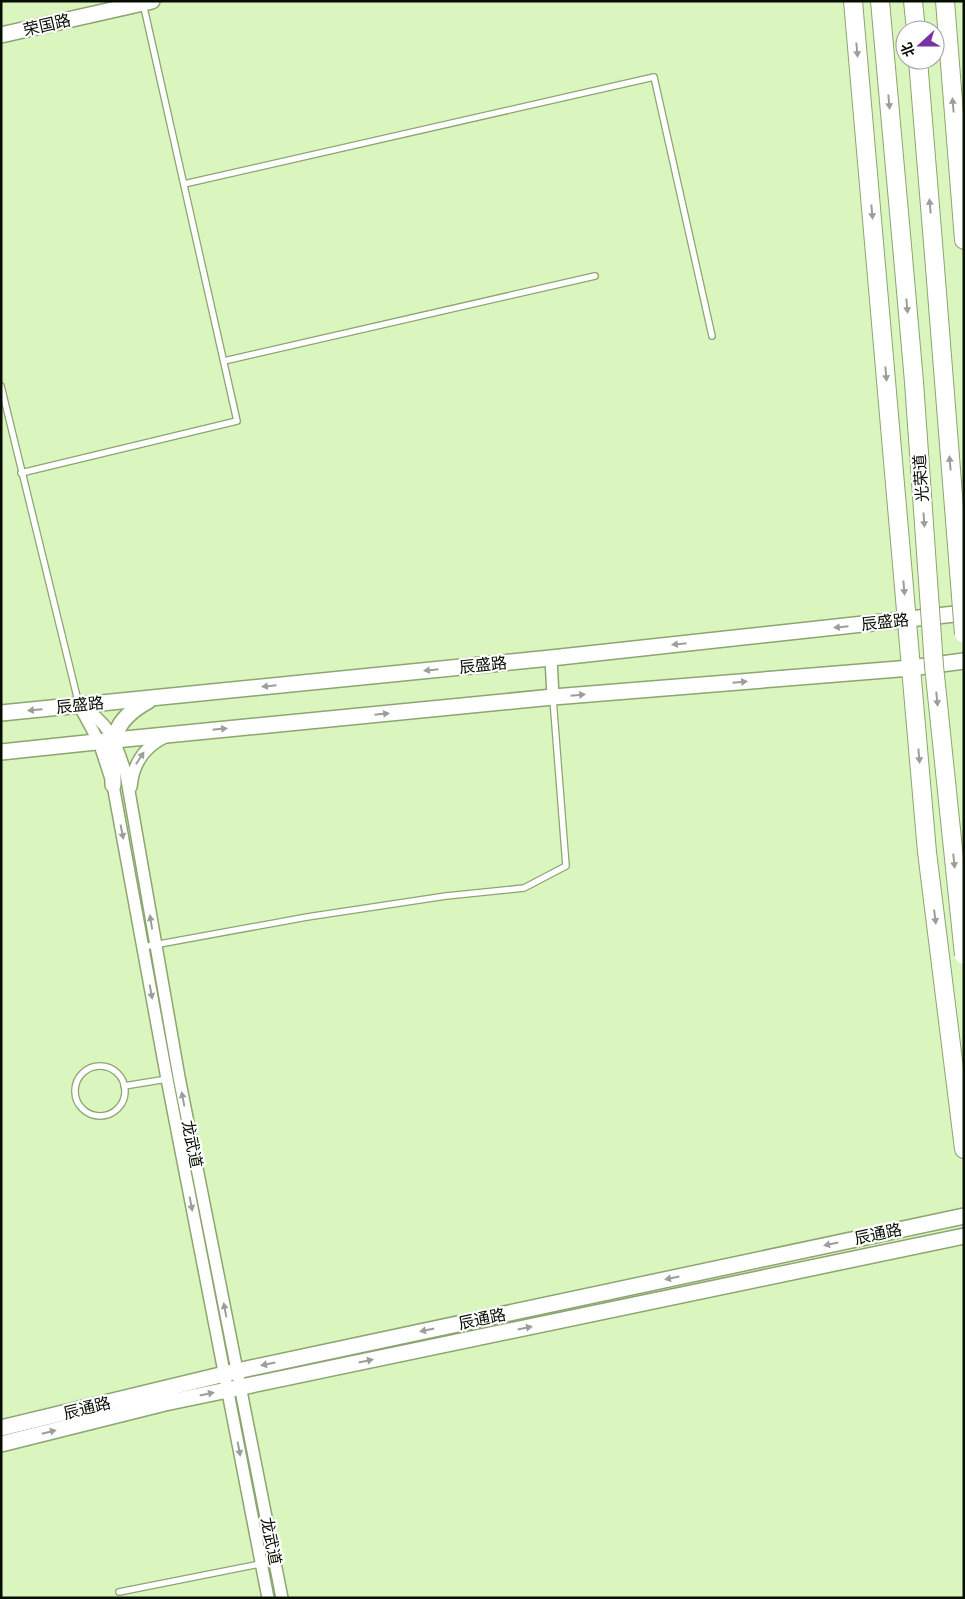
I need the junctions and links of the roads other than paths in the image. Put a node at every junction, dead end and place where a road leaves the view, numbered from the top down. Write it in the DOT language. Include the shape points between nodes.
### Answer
graph roads {
  1 [pos="853,1"];
  2 [pos="880,1"];
  3 [pos="913,1"];
  4 [pos="945,1"];
  5 [pos="148,2"];
  6 [pos="915,20"];
  7 [pos="1,35"];
  8 [pos="919,70"];
  9 [pos="184,184"];
  10 [pos="964,240"];
  11 [pos="595,276"];
  12 [pos="712,336"];
  13 [pos="224,361"];
  14 [pos="1,386"];
  15 [pos="21,473"];
  16 [pos="964,613"];
  17 [pos="907,620"];
  18 [pos="964,634"];
  19 [pos="551,658"];
  20 [pos="964,661"];
  21 [pos="911,668"];
  22 [pos="154,697"];
  23 [pos="552,697"];
  24 [pos="79,706"];
  25 [pos="1,713"];
  26 [pos="172,734"];
  27 [pos="114,740"];
  28 [pos="99,742"];
  29 [pos="1,752"];
  30 [pos="113,784"];
  31 [pos="130,796"];
  32 [pos="149,946"];
  33 [pos="964,955"];
  34 [pos="179,1077"];
  35 [pos="167,1079"];
  36 [pos="124,1086"];
  37 [pos="964,1148"];
  38 [pos="964,1216"];
  39 [pos="964,1236"];
  40 [pos="230,1373"];
  41 [pos="234,1389"];
  42 [pos="1,1428"];
  43 [pos="1,1444"];
  44 [pos="275,1561"];
  45 [pos="262,1563"];
  46 [pos="119,1592"];
  47 [pos="268,1598"];
  48 [pos="282,1598"];
  1 -- 17 [label="main road, one-way"];
  2 -- 33 [label="main road, 光荣道, one-way, bridge" via="934,666"];
  3 -- 6 [label="main road"];
  10 -- 4 [label="main road, one-way"];
  5 -- 7 [label="street, 荣国路"];
  5 -- 9 [label="lane"];
  18 -- 8 [label="main road, 光荣道, one-way, bridge"];
  9 -- 12 [label="lane" via="654,77"];
  9 -- 13 [label="lane"];
  11 -- 13 [label="lane"];
  13 -- 15 [label="lane" via="237,421"];
  14 -- 15 [label="lane"];
  15 -- 24 [label="lane"];
  16 -- 17 [label="street, 辰盛路"];
  17 -- 19 [label="street, 辰盛路, one-way"];
  17 -- 21 [label="main road"];
  19 -- 22 [label="street, 辰盛路, one-way"];
  19 -- 23 [label="street"];
  20 -- 21 [label="street"];
  23 -- 21 [label="street, one-way"];
  21 -- 37 [label="main road, one-way" via="927,852"];
  22 -- 24 [label="street, 辰盛路"];
  22 -- 27 [label="street" via="128,713 120,722"];
  26 -- 23 [label="street, one-way"];
  23 -- 32 [label="lane" via="566,866 524,888 446,896"];
  24 -- 25 [label="street, 辰盛路, one-way"];
  24 -- 27 [label="street, 龙武道" via="89,711"];
  24 -- 28 [label="street"];
  26 -- 27 [label="street"];
  31 -- 26 [label="street, one-way" via="137,761 150,746"];
  27 -- 28 [label="street"];
  27 -- 30 [label="street"];
  27 -- 31 [label="street, 龙武道"];
  28 -- 29 [label="street"];
  28 -- 30 [label="street"];
  30 -- 32 [label="street, one-way"];
  32 -- 31 [label="street, 龙武道, one-way"];
  32 -- 34 [label="street, 龙武道"];
  32 -- 35 [label="street, one-way"];
  34 -- 35 [label="lane"];
  40 -- 34 [label="street, 龙武道, one-way"];
  35 -- 36 [label="lane"];
  35 -- 40 [label="street, one-way"];
  36 -- 36 [label="lane" via="122,1078 109,1067 92,1067 79,1077 75,1093 77,1101 88,1112 104,1115 118,1108 125,1094"];
  38 -- 40 [label="street, 辰通路, one-way"];
  41 -- 39 [label="street, 辰通路, one-way"];
  40 -- 41 [label="street, 龙武道"];
  40 -- 42 [label="street, 辰通路"];
  43 -- 41 [label="street, 辰通路, one-way"];
  41 -- 44 [label="street, 龙武道"];
  41 -- 45 [label="street, one-way"];
  44 -- 45 [label="lane"];
  44 -- 48 [label="street, 龙武道"];
  45 -- 46 [label="lane"];
  45 -- 47 [label="street"];
}
